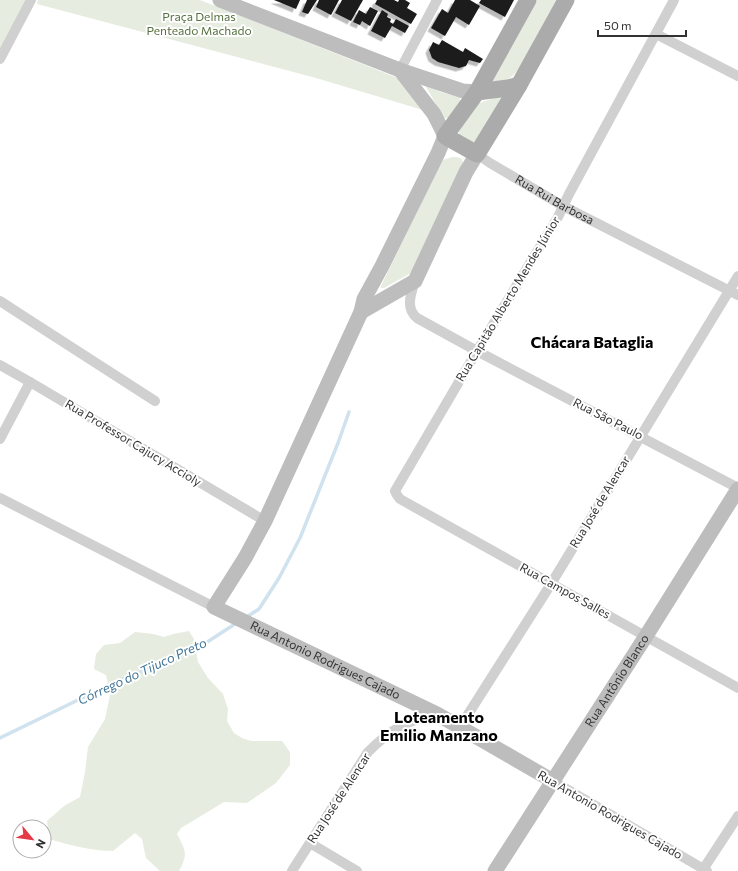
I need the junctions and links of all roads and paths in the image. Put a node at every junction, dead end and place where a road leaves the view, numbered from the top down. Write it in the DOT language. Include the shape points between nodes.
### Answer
graph roads {
  1 [pos="31,0"];
  2 [pos="220,0"];
  3 [pos="437,0"];
  4 [pos="528,0"];
  5 [pos="566,0"];
  6 [pos="674,0"];
  7 [pos="241,4"];
  8 [pos="656,34"];
  9 [pos="0,59"];
  10 [pos="400,70"];
  11 [pos="738,76"];
  12 [pos="519,85"];
  13 [pos="477,92"];
  14 [pos="445,136"];
  15 [pos="477,154"];
  16 [pos="563,206"];
  17 [pos="738,276"];
  18 [pos="415,281"];
  19 [pos="734,293"];
  20 [pos="0,301"];
  21 [pos="361,312"];
  22 [pos="477,351"];
  23 [pos="0,365"];
  24 [pos="30,382"];
  25 [pos="155,401"];
  26 [pos="640,436"];
  27 [pos="0,439"];
  28 [pos="738,488"];
  29 [pos="395,491"];
  30 [pos="0,498"];
  31 [pos="265,521"];
  32 [pos="550,584"];
  33 [pos="217,608"];
  34 [pos="646,636"];
  35 [pos="738,688"];
  36 [pos="437,714"];
  37 [pos="460,727"];
  38 [pos="553,781"];
  39 [pos="738,816"];
  40 [pos="310,843"];
  41 [pos="704,870"];
  42 [pos="292,871"];
  43 [pos="357,871"];
  44 [pos="495,871"];
  1 -- 9 [label="street"];
  2 -- 7 [label="street"];
  3 -- 10 [label="street"];
  4 -- 13 [label="main road"];
  5 -- 12 [label="main road"];
  6 -- 8 [label="street, Rua Capitão Alberto Mendes Júnior"];
  7 -- 10 [label="street"];
  8 -- 11 [label="street"];
  8 -- 16 [label="street, Rua Capitão Alberto Mendes Júnior"];
  10 -- 13 [label="street" via="463,91"];
  10 -- 14 [label="street" via="434,114"];
  12 -- 13 [label="main road"];
  12 -- 15 [label="main road"];
  13 -- 14 [label="main road"];
  14 -- 15 [label="main road, Rua Rui Barbosa"];
  14 -- 21 [label="street" via="364,299"];
  15 -- 16 [label="street, Rua Rui Barbosa"];
  15 -- 18 [label="street"];
  16 -- 19 [label="street, Rua Rui Barbosa"];
  16 -- 22 [label="street, Rua Capitão Alberto Mendes Júnior"];
  17 -- 19 [label="street, Rua José de Alencar"];
  18 -- 21 [label="street"];
  18 -- 22 [label="street, Rua São Paulo" via="410,302 413,314"];
  19 -- 26 [label="street, Rua José de Alencar"];
  20 -- 25 [label="street"];
  21 -- 31 [label="street"];
  22 -- 26 [label="street, Rua São Paulo"];
  22 -- 29 [label="street, Rua Capitão Alberto Mendes Júnior"];
  23 -- 24 [label="street, Rua Professor Cajucy Accioly"];
  24 -- 27 [label="street"];
  24 -- 31 [label="street, Rua Professor Cajucy Accioly"];
  26 -- 28 [label="street, Rua São Paulo"];
  26 -- 32 [label="street, Rua José de Alencar"];
  28 -- 34 [label="street, Rua Antônio Blanco"];
  29 -- 32 [label="street, Rua Campos Salles" via="400,499"];
  30 -- 33 [label="street, Rua Antonio Rodrigues Cajado"];
  31 -- 33 [label="street"];
  32 -- 34 [label="street, Rua Campos Salles"];
  32 -- 37 [label="street, Rua José de Alencar"];
  33 -- 36 [label="street, Rua Antonio Rodrigues Cajado"];
  34 -- 35 [label="street, Rua Campos Salles"];
  34 -- 38 [label="street, Rua Antônio Blanco"];
  36 -- 37 [label="street, Rua Antonio Rodrigues Cajado"];
  36 -- 40 [label="street, Rua José de Alencar" via="425,716 394,730 368,752"];
  37 -- 38 [label="street, Rua Antonio Rodrigues Cajado"];
  38 -- 41 [label="street, Rua Antonio Rodrigues Cajado"];
  38 -- 44 [label="street, Rua Antônio Blanco"];
  39 -- 41 [label="street"];
  40 -- 42 [label="street, Rua José de Alencar"];
  40 -- 43 [label="street"];
}
